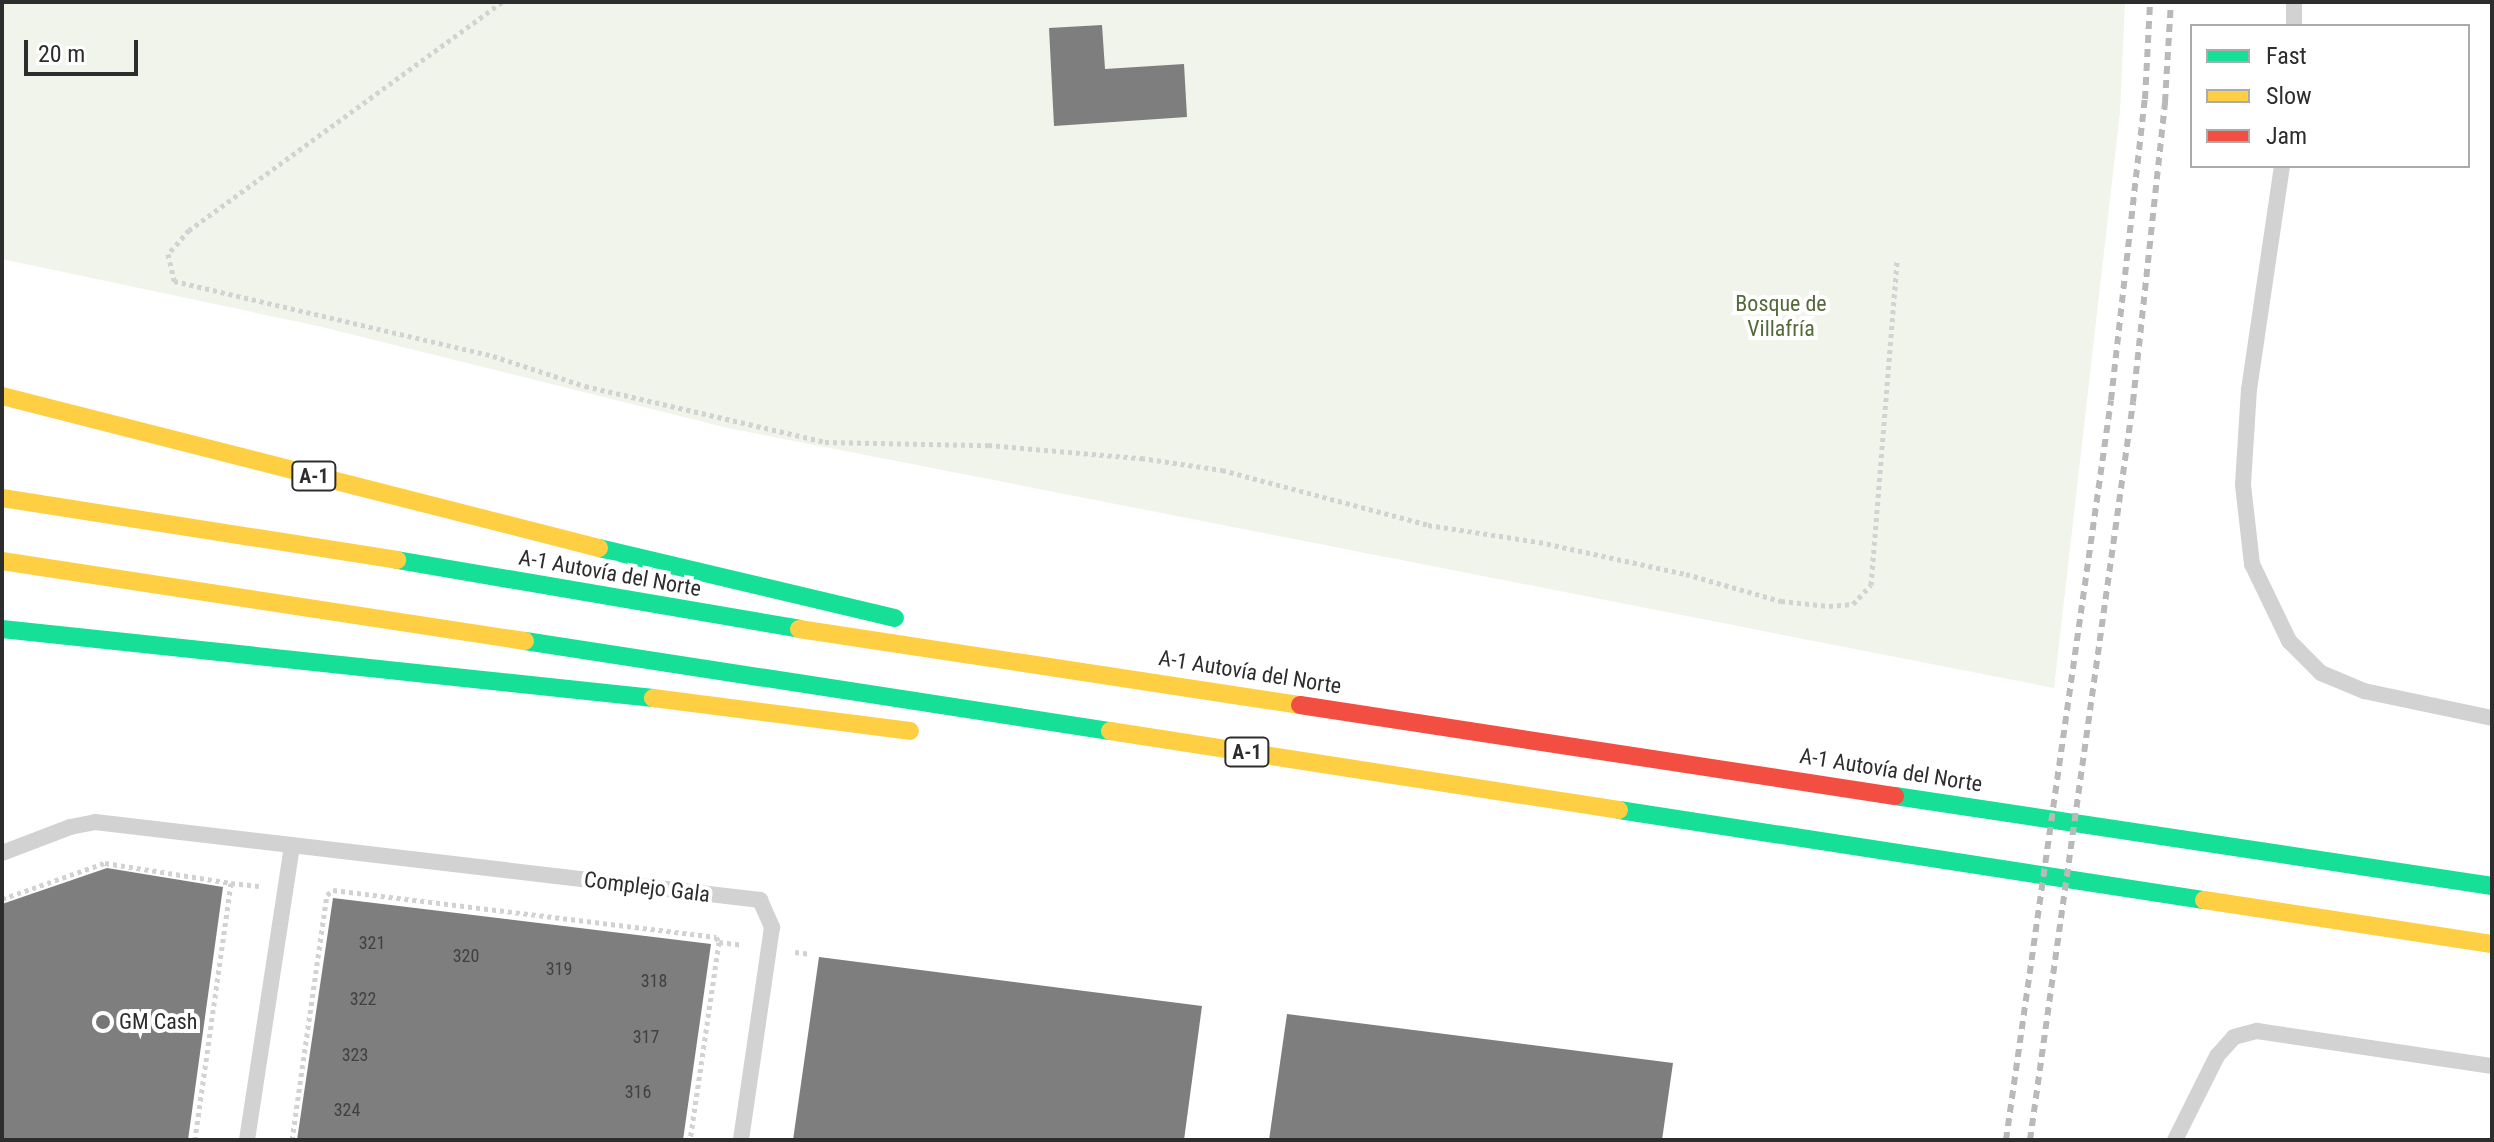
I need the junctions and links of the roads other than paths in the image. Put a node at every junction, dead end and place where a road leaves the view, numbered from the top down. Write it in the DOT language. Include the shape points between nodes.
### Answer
graph roads {
  1 [pos="2294,2"];
  2 [pos="2294,24"];
  3 [pos="2282,168"];
  4 [pos="2,396"];
  5 [pos="2,498"];
  6 [pos="2,561"];
  7 [pos="907,620"];
  8 [pos="2,629"];
  9 [pos="1059,649"];
  10 [pos="1277,700"];
  11 [pos="2492,718"];
  12 [pos="929,734"];
  13 [pos="1348,767"];
  14 [pos="1305,778"];
  15 [pos="292,846"];
  16 [pos="2,853"];
  17 [pos="2492,886"];
  18 [pos="2492,944"];
  19 [pos="2492,1066"];
  20 [pos="247,1140"];
  21 [pos="741,1140"];
  22 [pos="2175,1140"];
  1 -- 2 [label="lane"];
  3 -- 11 [label="lane" via="2249,389 2243,485 2252,564 2289,641 2321,673 2364,691"];
  4 -- 7 [label="highway, A-1" via="611,551"];
  5 -- 10 [label="highway, A-1 Autovía del Norte" via="738,620"];
  6 -- 13 [label="highway, A-1"];
  8 -- 12 [label="highway" via="683,701"];
  9 -- 10 [label="highway" via="1162,668"];
  10 -- 17 [label="highway, A-1 Autovía del Norte"];
  13 -- 14 [label="highway"];
  13 -- 18 [label="highway, A-1"];
  15 -- 16 [label="lane, Complejo Gala" via="95,822"];
  15 -- 20 [label="lane"];
  15 -- 21 [label="lane, Complejo Gala" via="760,900 772,927"];
  19 -- 22 [label="lane" via="2257,1031 2234,1037 2217,1056"];
}
